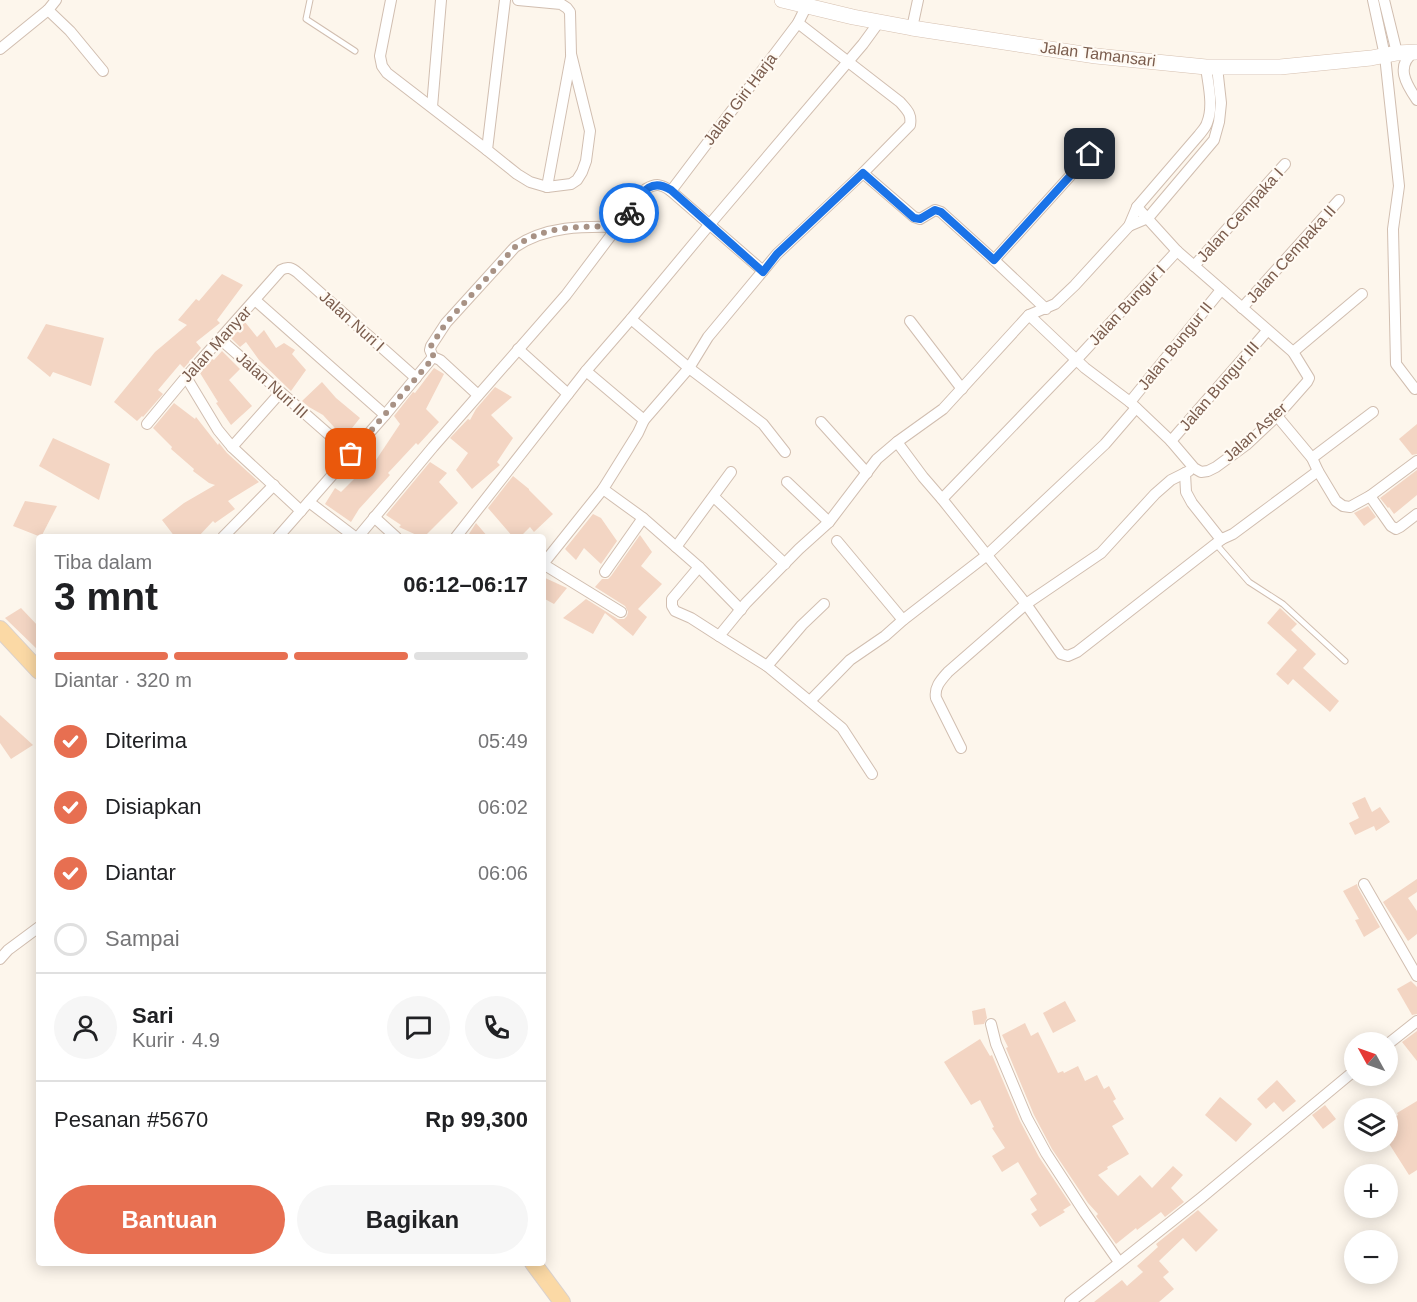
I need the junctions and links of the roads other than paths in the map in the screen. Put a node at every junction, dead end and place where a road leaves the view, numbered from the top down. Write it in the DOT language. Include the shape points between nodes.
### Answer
graph roads {
  1 [pos="56,0"];
  2 [pos="310,0"];
  3 [pos="390,0"];
  4 [pos="441,0"];
  5 [pos="505,0"];
  6 [pos="518,0"];
  7 [pos="782,0"];
  8 [pos="918,0"];
  9 [pos="1373,0"];
  10 [pos="1384,0"];
  11 [pos="807,5"];
  12 [pos="48,10"];
  13 [pos="879,22"];
  14 [pos="798,23"];
  15 [pos="912,28"];
  16 [pos="0,50"];
  17 [pos="355,51"];
  18 [pos="1416,52"];
  19 [pos="571,54"];
  20 [pos="1391,54"];
  21 [pos="848,62"];
  22 [pos="1212,67"];
  23 [pos="103,71"];
  24 [pos="1417,100"];
  25 [pos="432,107"];
  26 [pos="1206,125"];
  27 [pos="1217,132"];
  28 [pos="487,150"];
  29 [pos="1090,154"];
  30 [pos="1285,164"];
  31 [pos="863,173"];
  32 [pos="547,187"];
  33 [pos="671,190"];
  34 [pos="1339,200"];
  35 [pos="1137,207"];
  36 [pos="1148,218"];
  37 [pos="710,224"];
  38 [pos="1129,226"];
  39 [pos="619,227"];
  40 [pos="1178,251"];
  41 [pos="994,260"];
  42 [pos="1194,266"];
  43 [pos="287,267"];
  44 [pos="763,272"];
  45 [pos="1221,290"];
  46 [pos="1362,294"];
  47 [pos="255,300"];
  48 [pos="1046,309"];
  49 [pos="1242,309"];
  50 [pos="1029,315"];
  51 [pos="632,319"];
  52 [pos="910,321"];
  53 [pos="1267,331"];
  54 [pos="220,339"];
  55 [pos="518,349"];
  56 [pos="1293,352"];
  57 [pos="434,357"];
  58 [pos="1077,359"];
  59 [pos="690,368"];
  60 [pos="585,371"];
  61 [pos="186,377"];
  62 [pos="416,378"];
  63 [pos="962,389"];
  64 [pos="1415,389"];
  65 [pos="280,393"];
  66 [pos="478,394"];
  67 [pos="568,394"];
  68 [pos="1133,405"];
  69 [pos="1373,412"];
  70 [pos="386,415"];
  71 [pos="1277,416"];
  72 [pos="644,420"];
  73 [pos="821,422"];
  74 [pos="147,424"];
  75 [pos="1171,441"];
  76 [pos="897,442"];
  77 [pos="232,447"];
  78 [pos="785,452"];
  79 [pos="351,454"];
  80 [pos="1312,458"];
  81 [pos="1417,461"];
  82 [pos="1189,470"];
  83 [pos="1318,471"];
  84 [pos="731,472"];
  85 [pos="867,472"];
  86 [pos="787,482"];
  87 [pos="274,485"];
  88 [pos="603,489"];
  89 [pos="1370,496"];
  90 [pos="714,497"];
  91 [pos="942,499"];
  92 [pos="309,502"];
  93 [pos="301,511"];
  94 [pos="1417,514"];
  95 [pos="374,517"];
  96 [pos="643,518"];
  97 [pos="829,522"];
  98 [pos="226,534"];
  99 [pos="281,534"];
  100 [pos="352,534"];
  101 [pos="359,534"];
  102 [pos="393,534"];
  103 [pos="458,534"];
  104 [pos="837,541"];
  105 [pos="1219,542"];
  106 [pos="676,547"];
  107 [pos="987,555"];
  108 [pos="546,560"];
  109 [pos="785,564"];
  110 [pos="546,566"];
  111 [pos="699,567"];
  112 [pos="605,572"];
  113 [pos="824,604"];
  114 [pos="1026,604"];
  115 [pos="741,610"];
  116 [pos="621,612"];
  117 [pos="903,620"];
  118 [pos="0,629"];
  119 [pos="719,636"];
  120 [pos="1345,661"];
  121 [pos="767,666"];
  122 [pos="36,668"];
  123 [pos="810,701"];
  124 [pos="961,748"];
  125 [pos="872,774"];
  126 [pos="1364,884"];
  127 [pos="36,929"];
  128 [pos="0,959"];
  129 [pos="1417,976"];
  130 [pos="1417,1021"];
  131 [pos="991,1024"];
  132 [pos="1398,1036"];
  133 [pos="1344,1079"];
  134 [pos="1119,1262"];
  135 [pos="535,1266"];
  136 [pos="562,1302"];
  137 [pos="1070,1302"];
  1 -- 12 [label="street"];
  2 -- 17 [label="lane" via="306,19"];
  3 -- 25 [label="street" via="380,56 382,66"];
  4 -- 25 [label="street"];
  5 -- 28 [label="street"];
  6 -- 19 [label="street" via="567,8"];
  7 -- 11 [label="main road, Jalan Tamansari"];
  8 -- 15 [label="street"];
  9 -- 20 [label="street"];
  10 -- 20 [label="street"];
  11 -- 13 [label="main road, Jalan Tamansari"];
  11 -- 14 [label="street, Jalan Giri Harja"];
  12 -- 16 [label="street"];
  12 -- 23 [label="street"];
  13 -- 15 [label="main road, Jalan Tamansari"];
  13 -- 21 [label="street"];
  14 -- 21 [label="street"];
  14 -- 33 [label="street, Jalan Giri Harja"];
  15 -- 22 [label="main road, Jalan Tamansari" via="1096,56"];
  18 -- 20 [label="main road, Jalan Tamansari"];
  18 -- 24 [label="street" via="1407,57 1403,71"];
  19 -- 32 [label="street"];
  19 -- 32 [label="street" via="590,131 586,161 571,184"];
  20 -- 22 [label="main road, Jalan Tamansari" via="1280,67"];
  20 -- 64 [label="street" via="1399,186 1393,229 1396,364"];
  21 -- 31 [label="street" via="900,102 911,118 910,125"];
  21 -- 37 [label="street"];
  22 -- 26 [label="street"];
  22 -- 27 [label="street" via="1221,103"];
  25 -- 28 [label="street"];
  26 -- 27 [label="street"];
  26 -- 35 [label="street"];
  27 -- 36 [label="street"];
  28 -- 32 [label="street" via="516,174"];
  29 -- 41 [label="street"];
  30 -- 42 [label="street, Jalan Cempaka I"];
  31 -- 41 [label="street" via="914,218 920,219 935,210 941,212"];
  31 -- 44 [label="street"];
  33 -- 37 [label="street"];
  33 -- 39 [label="street" via="655,184 646,189"];
  34 -- 49 [label="street, Jalan Cempaka II"];
  35 -- 36 [label="street"];
  35 -- 38 [label="street"];
  36 -- 38 [label="street"];
  36 -- 40 [label="street"];
  37 -- 44 [label="street"];
  37 -- 51 [label="street"];
  38 -- 48 [label="street" via="1075,285"];
  39 -- 55 [label="street"];
  39 -- 57 [label="street" via="583,226 538,234 515,247 446,323 431,346"];
  40 -- 42 [label="street"];
  40 -- 58 [label="street, Jalan Bungur I"];
  41 -- 48 [label="street"];
  42 -- 45 [label="street"];
  43 -- 47 [label="street, Jalan Manyar"];
  43 -- 62 [label="street, Jalan Nuri I"];
  44 -- 59 [label="street" via="708,337"];
  45 -- 49 [label="street"];
  45 -- 68 [label="street, Jalan Bungur II"];
  46 -- 56 [label="street"];
  47 -- 54 [label="street, Jalan Manyar"];
  47 -- 70 [label="street"];
  48 -- 50 [label="street"];
  49 -- 53 [label="street"];
  50 -- 58 [label="street"];
  50 -- 63 [label="street"];
  51 -- 59 [label="street"];
  51 -- 60 [label="street"];
  52 -- 63 [label="street"];
  53 -- 56 [label="street"];
  53 -- 75 [label="street, Jalan Bungur III"];
  54 -- 61 [label="street, Jalan Manyar"];
  54 -- 65 [label="street, Jalan Nuri III"];
  55 -- 66 [label="street"];
  55 -- 67 [label="street"];
  56 -- 71 [label="street, Jalan Aster" via="1309,378"];
  57 -- 62 [label="street"];
  57 -- 66 [label="street"];
  58 -- 68 [label="street"];
  58 -- 91 [label="street, Jalan Bungur I"];
  59 -- 72 [label="street"];
  59 -- 78 [label="street" via="763,424"];
  60 -- 67 [label="street"];
  60 -- 72 [label="street"];
  61 -- 74 [label="street, Jalan Manyar"];
  61 -- 77 [label="street"];
  62 -- 70 [label="street"];
  63 -- 76 [label="street" via="943,409"];
  65 -- 77 [label="street"];
  65 -- 79 [label="street, Jalan Nuri III"];
  66 -- 95 [label="street"];
  67 -- 103 [label="street"];
  68 -- 75 [label="street"];
  68 -- 107 [label="street, Jalan Bungur II" via="1105,444"];
  69 -- 80 [label="street"];
  70 -- 79 [label="street"];
  71 -- 80 [label="street"];
  71 -- 82 [label="street, Jalan Aster" via="1216,467 1202,472"];
  72 -- 88 [label="street"];
  73 -- 85 [label="street"];
  75 -- 82 [label="street"];
  76 -- 85 [label="street"];
  76 -- 91 [label="street"];
  77 -- 87 [label="street"];
  79 -- 92 [label="street"];
  80 -- 83 [label="street"];
  81 -- 89 [label="street"];
  82 -- 105 [label="street" via="1186,492"];
  82 -- 114 [label="street" via="1155,494 1101,553"];
  83 -- 89 [label="street" via="1343,506 1350,507"];
  83 -- 105 [label="street"];
  84 -- 90 [label="street"];
  85 -- 97 [label="street"];
  86 -- 97 [label="street"];
  87 -- 93 [label="street"];
  87 -- 98 [label="street"];
  88 -- 96 [label="street"];
  88 -- 108 [label="street"];
  89 -- 94 [label="street" via="1396,529"];
  90 -- 106 [label="street"];
  90 -- 109 [label="street"];
  91 -- 107 [label="street"];
  92 -- 93 [label="street"];
  92 -- 100 [label="street"];
  93 -- 99 [label="street"];
  95 -- 101 [label="street"];
  95 -- 102 [label="street"];
  96 -- 106 [label="street"];
  96 -- 112 [label="street"];
  97 -- 109 [label="street"];
  104 -- 117 [label="street"];
  105 -- 114 [label="street" via="1068,656 1061,654"];
  105 -- 120 [label="lane" via="1250,582 1283,604"];
  106 -- 111 [label="street"];
  107 -- 114 [label="street"];
  107 -- 117 [label="street, Jalan Bungur II"];
  109 -- 115 [label="street"];
  110 -- 116 [label="street"];
  111 -- 115 [label="street"];
  111 -- 119 [label="street" via="672,599 672,606"];
  113 -- 121 [label="street"];
  114 -- 124 [label="street" via="937,686 936,698"];
  115 -- 119 [label="street"];
  117 -- 123 [label="street, Jalan Bungur II" via="850,660"];
  118 -- 122 [label="main road"];
  119 -- 121 [label="street"];
  121 -- 123 [label="street"];
  123 -- 125 [label="street" via="842,728"];
  126 -- 129 [label="street"];
  127 -- 128 [label="street"];
  130 -- 132 [label="street"];
  131 -- 134 [label="street" via="1027,1118"];
  133 -- 134 [label="street"];
  134 -- 137 [label="street"];
  135 -- 136 [label="main road"];
}
